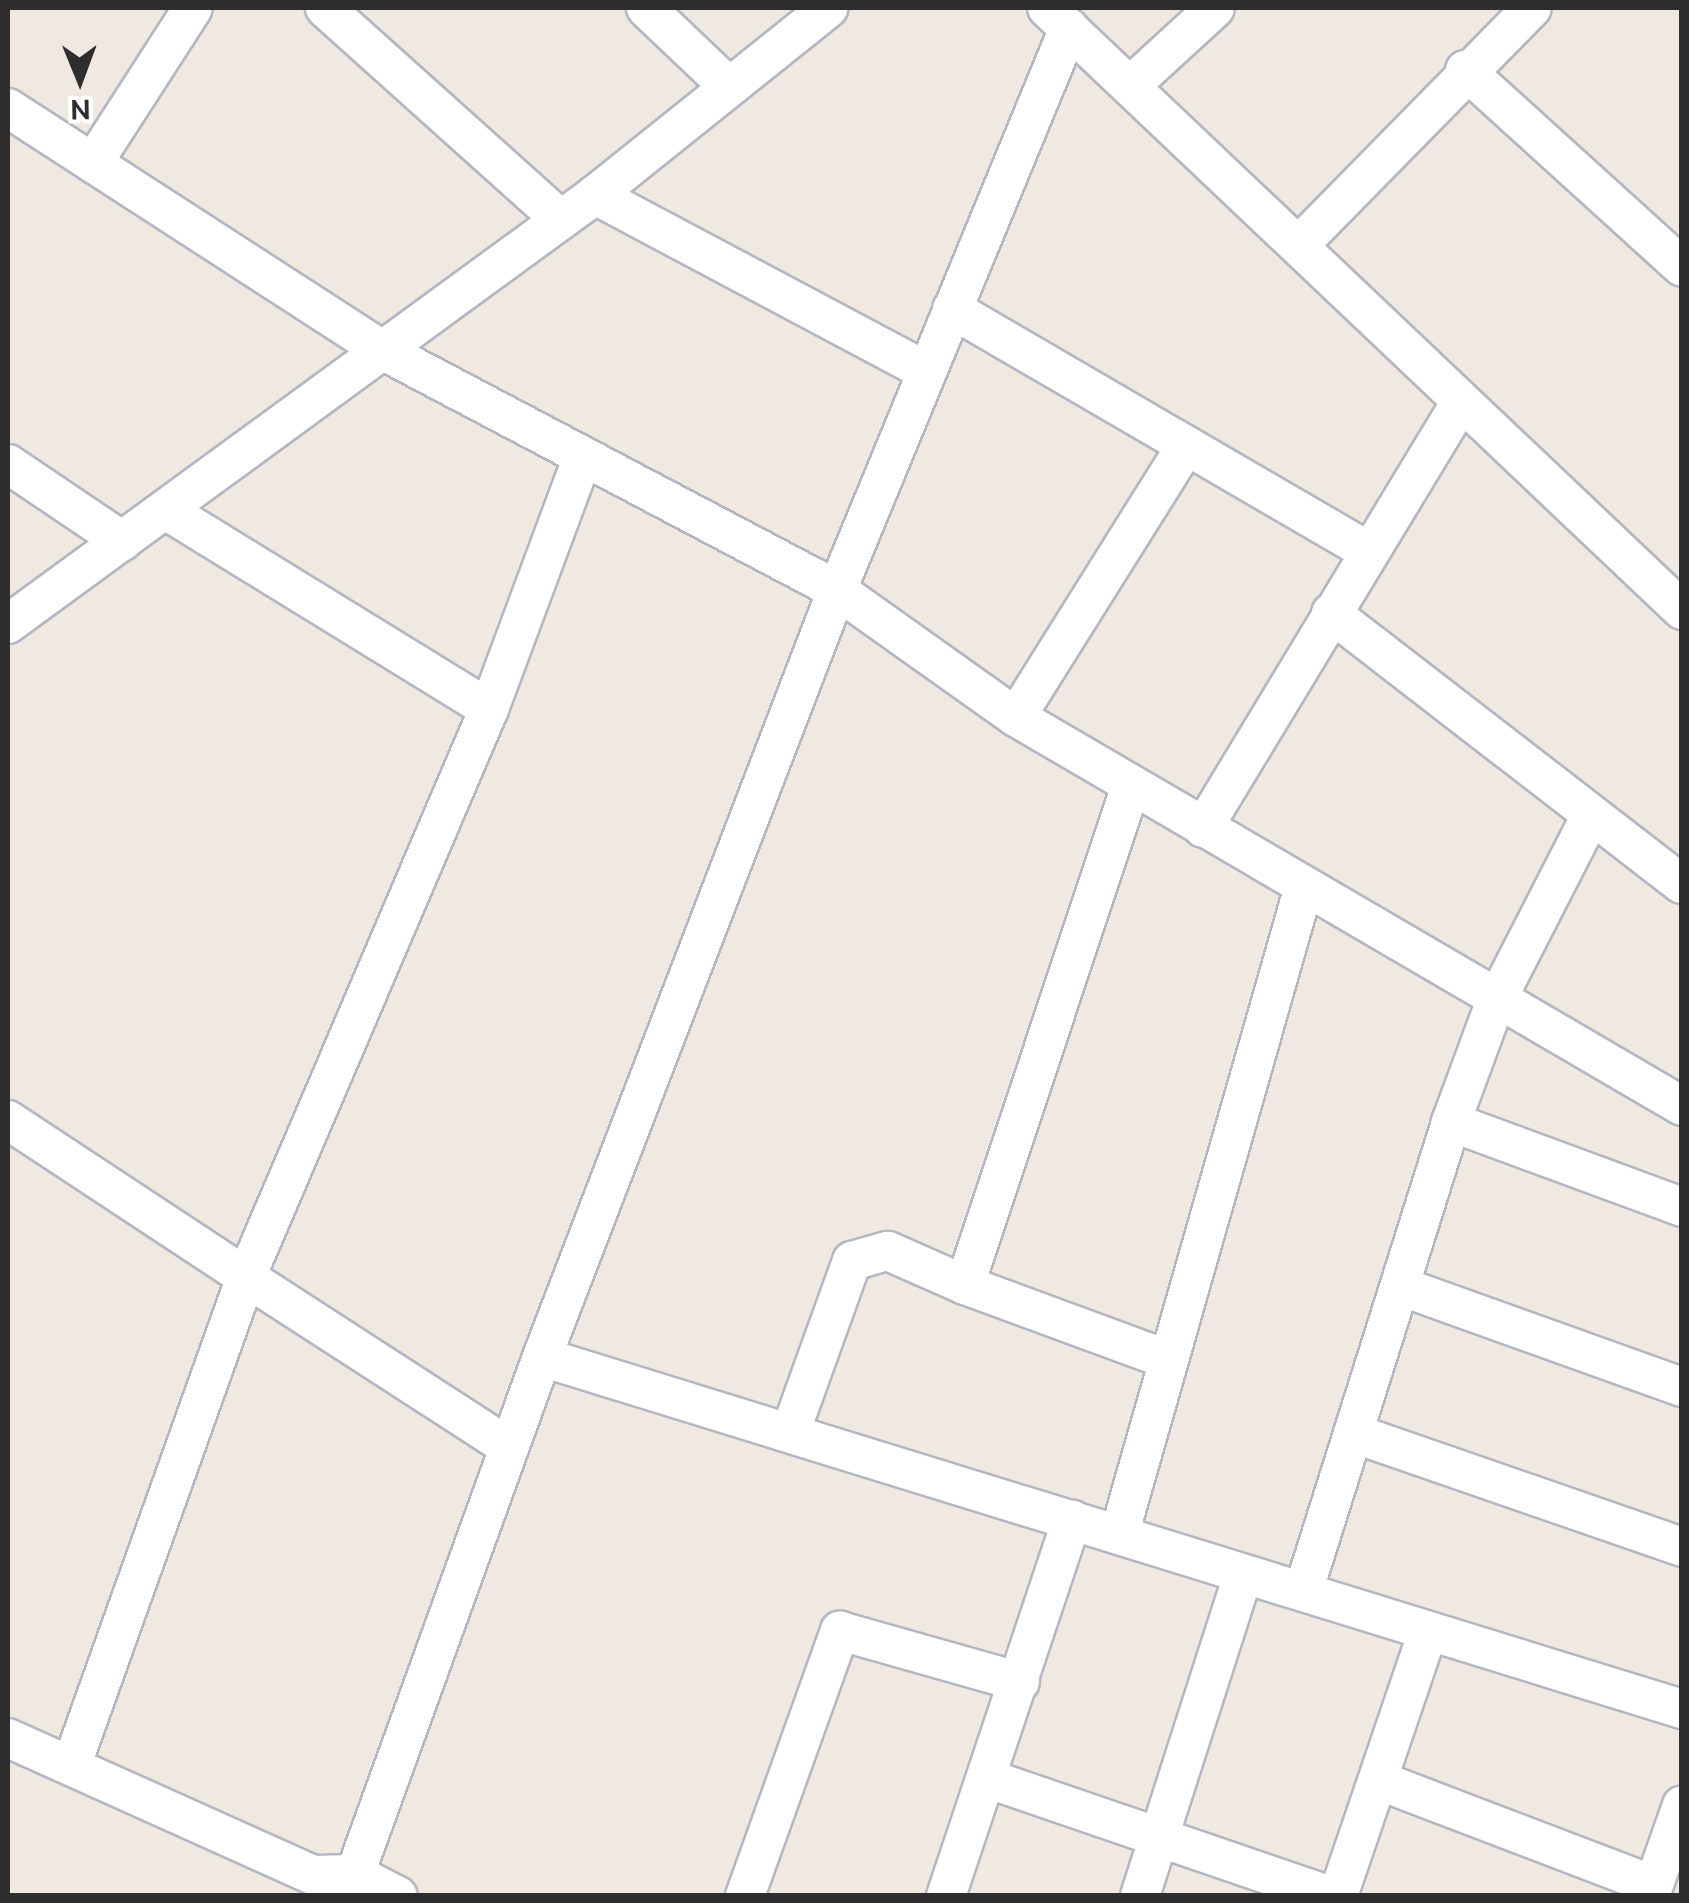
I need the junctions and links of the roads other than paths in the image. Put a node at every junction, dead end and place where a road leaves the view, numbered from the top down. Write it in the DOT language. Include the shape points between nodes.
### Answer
graph roads {
  1 [pos="193,8"];
  2 [pos="325,8"];
  3 [pos="646,8"];
  4 [pos="828,8"];
  5 [pos="1215,8"];
  6 [pos="1532,8"];
  7 [pos="1058,18"];
  8 [pos="1465,70"];
  9 [pos="727,85"];
  10 [pos="1130,86"];
  11 [pos="8,108"];
  12 [pos="93,163"];
  13 [pos="595,196"];
  14 [pos="557,216"];
  15 [pos="1300,245"];
  16 [pos="1682,267"];
  17 [pos="952,309"];
  18 [pos="380,348"];
  19 [pos="924,370"];
  20 [pos="1459,405"];
  21 [pos="1186,446"];
  22 [pos="583,456"];
  23 [pos="8,464"];
  24 [pos="169,512"];
  25 [pos="122,540"];
  26 [pos="1365,549"];
  27 [pos="837,590"];
  28 [pos="1682,610"];
  29 [pos="1331,613"];
  30 [pos="8,624"];
  31 [pos="488,709"];
  32 [pos="1016,717"];
  33 [pos="1131,785"];
  34 [pos="1589,820"];
  35 [pos="1203,828"];
  36 [pos="1682,884"];
  37 [pos="1302,890"];
  38 [pos="1495,1003"];
  39 [pos="1682,1106"];
  40 [pos="8,1120"];
  41 [pos="1451,1122"];
  42 [pos="1682,1207"];
  43 [pos="246,1277"];
  44 [pos="965,1285"];
  45 [pos="1400,1286"];
  46 [pos="542,1357"];
  47 [pos="1169,1360"];
  48 [pos="1682,1387"];
  49 [pos="790,1433"];
  50 [pos="1353,1433"];
  51 [pos="509,1447"];
  52 [pos="1072,1520"];
  53 [pos="1119,1535"];
  54 [pos="1682,1547"];
  55 [pos="1242,1578"];
  56 [pos="1304,1589"];
  57 [pos="1428,1635"];
  58 [pos="1020,1682"];
  59 [pos="1682,1709"];
  60 [pos="8,1738"];
  61 [pos="72,1764"];
  62 [pos="990,1779"];
  63 [pos="1384,1782"];
  64 [pos="1682,1805"];
  65 [pos="1159,1837"];
  66 [pos="335,1885"];
  67 [pos="1652,1890"];
  68 [pos="398,1896"];
  69 [pos="746,1896"];
  70 [pos="946,1896"];
  71 [pos="1140,1896"];
  72 [pos="1330,1896"];
  73 [pos="1338,1896"];
  1 -- 12 [label="street"];
  2 -- 14 [label="street"];
  3 -- 9 [label="street"];
  4 -- 9 [label="street"];
  5 -- 10 [label="street"];
  6 -- 8 [label="street"];
  7 -- 10 [label="street"];
  7 -- 17 [label="street"];
  8 -- 15 [label="street"];
  8 -- 16 [label="street"];
  9 -- 13 [label="street"];
  10 -- 15 [label="street"];
  11 -- 12 [label="street"];
  12 -- 18 [label="street"];
  13 -- 14 [label="street"];
  13 -- 19 [label="street"];
  14 -- 18 [label="street"];
  15 -- 20 [label="street"];
  17 -- 19 [label="street"];
  17 -- 21 [label="street"];
  18 -- 22 [label="street"];
  18 -- 24 [label="street"];
  19 -- 27 [label="street"];
  20 -- 26 [label="street"];
  20 -- 28 [label="street"];
  21 -- 26 [label="street"];
  21 -- 32 [label="street"];
  22 -- 27 [label="street"];
  22 -- 31 [label="street"];
  23 -- 25 [label="street"];
  24 -- 25 [label="street"];
  24 -- 31 [label="street"];
  25 -- 30 [label="street"];
  26 -- 29 [label="street"];
  27 -- 32 [label="street"];
  27 -- 46 [label="street"];
  29 -- 34 [label="street"];
  29 -- 35 [label="street"];
  31 -- 43 [label="street"];
  32 -- 33 [label="street"];
  33 -- 35 [label="street"];
  33 -- 44 [label="street"];
  34 -- 36 [label="street"];
  34 -- 38 [label="street"];
  35 -- 37 [label="street"];
  37 -- 38 [label="street"];
  37 -- 47 [label="street"];
  38 -- 39 [label="street"];
  38 -- 41 [label="street"];
  40 -- 43 [label="street"];
  41 -- 42 [label="street"];
  41 -- 45 [label="street"];
  43 -- 51 [label="street"];
  43 -- 61 [label="street"];
  44 -- 47 [label="street"];
  44 -- 49 [label="street" via="888,1252 852,1261"];
  45 -- 48 [label="street"];
  45 -- 50 [label="street"];
  46 -- 49 [label="street"];
  46 -- 51 [label="street"];
  47 -- 53 [label="street"];
  49 -- 52 [label="street"];
  50 -- 54 [label="street"];
  50 -- 56 [label="street"];
  51 -- 66 [label="street"];
  52 -- 53 [label="street"];
  52 -- 58 [label="street"];
  53 -- 55 [label="street"];
  55 -- 56 [label="street"];
  55 -- 65 [label="street"];
  56 -- 57 [label="street"];
  57 -- 59 [label="street"];
  57 -- 63 [label="street"];
  58 -- 62 [label="street"];
  58 -- 69 [label="street" via="840,1631"];
  60 -- 61 [label="street"];
  61 -- 66 [label="street"];
  62 -- 65 [label="street"];
  62 -- 70 [label="street"];
  63 -- 67 [label="street"];
  63 -- 73 [label="street"];
  64 -- 67 [label="street"];
  65 -- 71 [label="street"];
  65 -- 72 [label="street"];
  66 -- 68 [label="street"];
}
